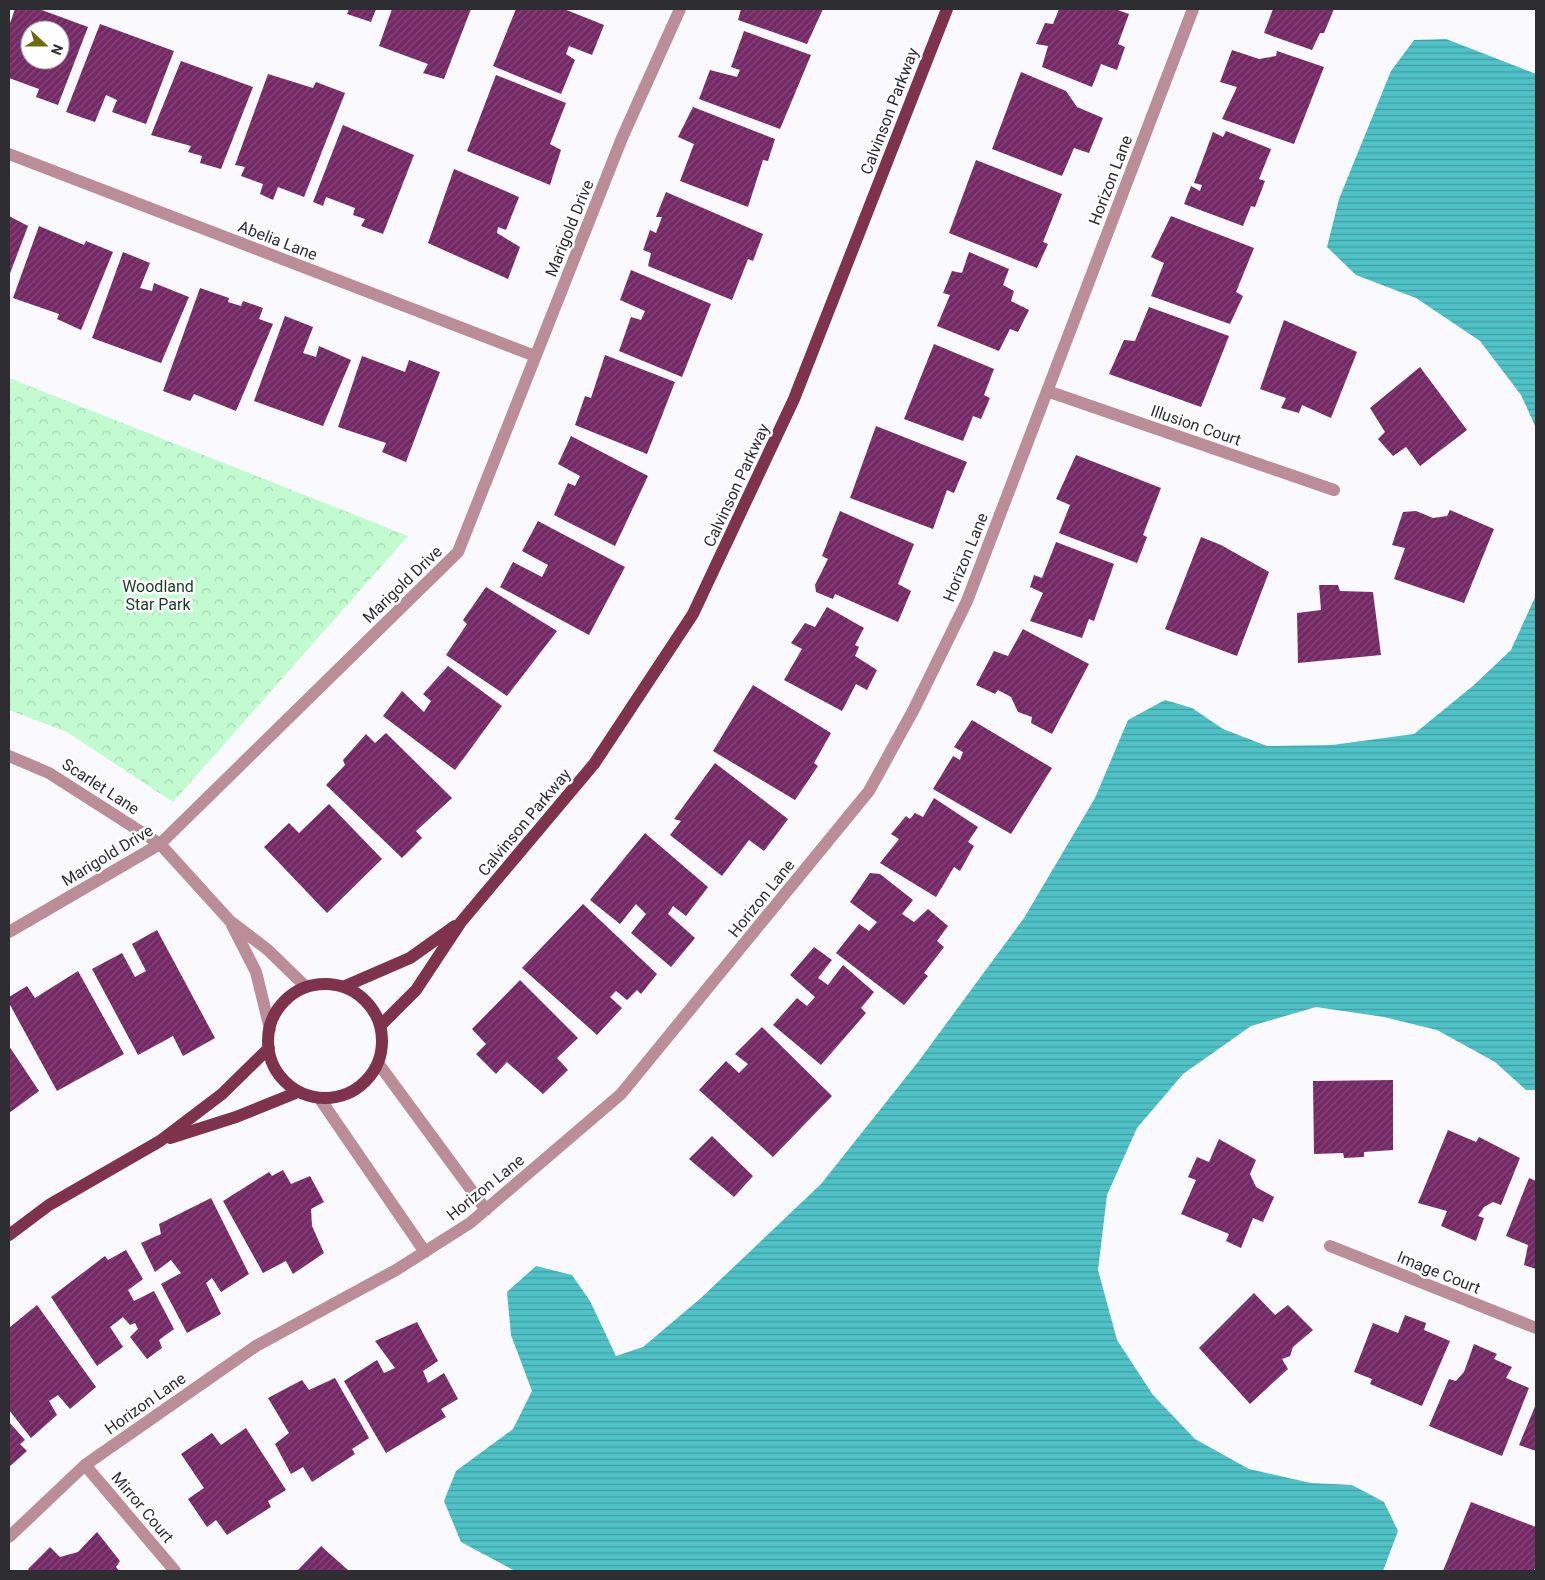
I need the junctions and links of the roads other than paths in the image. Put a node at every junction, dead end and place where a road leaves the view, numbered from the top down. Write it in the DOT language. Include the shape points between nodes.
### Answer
graph roads {
  1 [pos="680,9"];
  2 [pos="947,9"];
  3 [pos="1193,9"];
  4 [pos="9,154"];
  5 [pos="535,356"];
  6 [pos="1047,391"];
  7 [pos="1334,490"];
  8 [pos="9,756"];
  9 [pos="160,844"];
  10 [pos="230,920"];
  11 [pos="461,922"];
  12 [pos="9,932"];
  13 [pos="306,987"];
  14 [pos="343,987"];
  15 [pos="380,1026"];
  16 [pos="270,1028"];
  17 [pos="268,1048"];
  18 [pos="378,1063"];
  19 [pos="298,1092"];
  20 [pos="320,1099"];
  21 [pos="160,1141"];
  22 [pos="486,1210"];
  23 [pos="9,1235"];
  24 [pos="1330,1246"];
  25 [pos="425,1252"];
  26 [pos="1536,1328"];
  27 [pos="85,1464"];
  28 [pos="9,1537"];
  29 [pos="175,1571"];
  1 -- 5 [label="street, Marigold Drive" via="622,138"];
  2 -- 11 [label="main road, Calvinson Parkway" via="794,399 693,614 594,764"];
  3 -- 6 [label="street, Horizon Lane"];
  4 -- 5 [label="street, Abelia Lane"];
  5 -- 9 [label="street, Marigold Drive" via="458,552"];
  6 -- 7 [label="street, Illusion Court"];
  6 -- 22 [label="street, Horizon Lane" via="967,601 869,791 621,1094"];
  8 -- 9 [label="street, Scarlet Lane" via="50,772"];
  9 -- 10 [label="street, Scarlet Lane"];
  9 -- 12 [label="street, Marigold Drive"];
  10 -- 13 [label="street, Scarlet Lane" via="268,950"];
  10 -- 16 [label="street, Scarlet Lane" via="256,972"];
  11 -- 14 [label="main road, Calvinson Parkway" via="410,958"];
  11 -- 15 [label="main road, Calvinson Parkway" via="416,990"];
  13 -- 14 [label="main road" via="324,984"];
  13 -- 16 [label="main road" via="289,997 277,1011"];
  14 -- 15 [label="main road" via="366,1002"];
  15 -- 18 [label="main road" via="382,1045"];
  16 -- 17 [label="main road"];
  17 -- 19 [label="main road" via="284,1081"];
  17 -- 21 [label="main road" via="222,1094"];
  18 -- 20 [label="main road" via="368,1078 353,1090"];
  18 -- 22 [label="street"];
  19 -- 20 [label="main road"];
  19 -- 21 [label="main road"];
  20 -- 25 [label="street"];
  21 -- 23 [label="main road" via="49,1205"];
  22 -- 25 [label="street, Horizon Lane"];
  24 -- 26 [label="street, Image Court"];
  25 -- 27 [label="street, Horizon Lane" via="256,1346"];
  27 -- 28 [label="street, Horizon Lane"];
  27 -- 29 [label="street, Mirror Court"];
}
